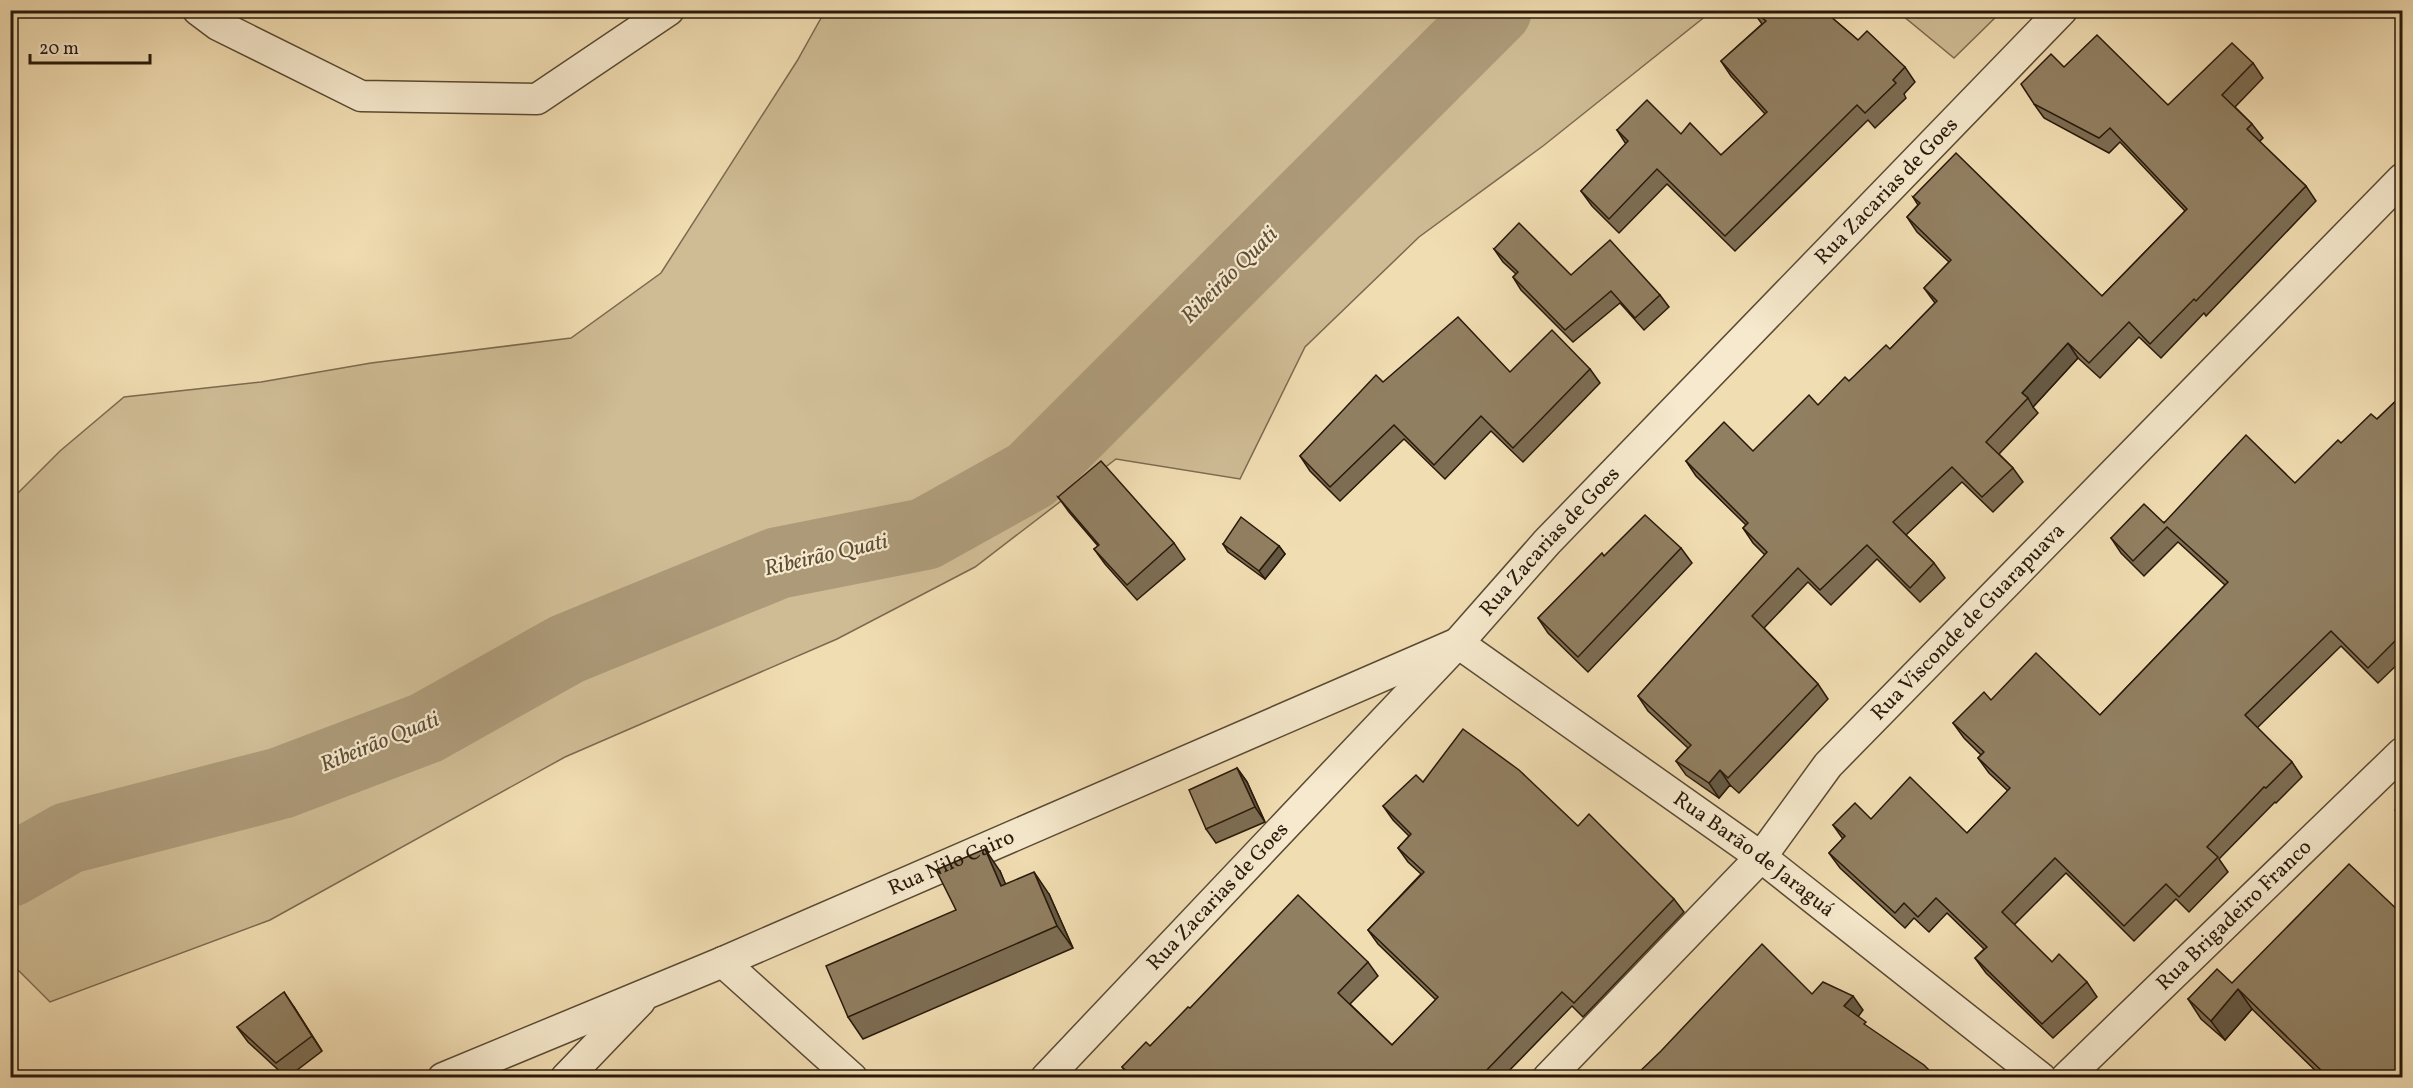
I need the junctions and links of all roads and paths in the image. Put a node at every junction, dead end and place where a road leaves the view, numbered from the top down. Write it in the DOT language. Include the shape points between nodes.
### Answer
graph roads {
  1 [pos="198,10"];
  2 [pos="669,10"];
  3 [pos="2062,10"];
  4 [pos="2403,179"];
  5 [pos="1458,643"];
  6 [pos="2403,753"];
  7 [pos="1761,857"];
  8 [pos="723,962"];
  9 [pos="649,993"];
  10 [pos="445,1077"];
  11 [pos="566,1077"];
  12 [pos="852,1077"];
  13 [pos="1046,1077"];
  14 [pos="1548,1077"];
  15 [pos="2041,1077"];
  16 [pos="2066,1077"];
  1 -- 2 [label="street" via="218,25 361,96 537,99"];
  3 -- 5 [label="street, Rua Zacarias de Goes" via="1547,542"];
  4 -- 7 [label="street, Rua Visconde de Guarapuava" via="1828,765"];
  5 -- 7 [label="street, Rua Barão de Jaraguá"];
  5 -- 8 [label="street, Rua Nilo Cairo"];
  5 -- 13 [label="street, Rua Zacarias de Goes"];
  6 -- 16 [label="street, Rua Brigadeiro Franco"];
  7 -- 14 [label="street, Rua Visconde de Guarapuava"];
  7 -- 15 [label="street, Rua Barão de Jaraguá"];
  8 -- 9 [label="street, Rua Nilo Cairo"];
  8 -- 12 [label="street"];
  9 -- 10 [label="street, Rua Nilo Cairo"];
  9 -- 11 [label="street"];
}
